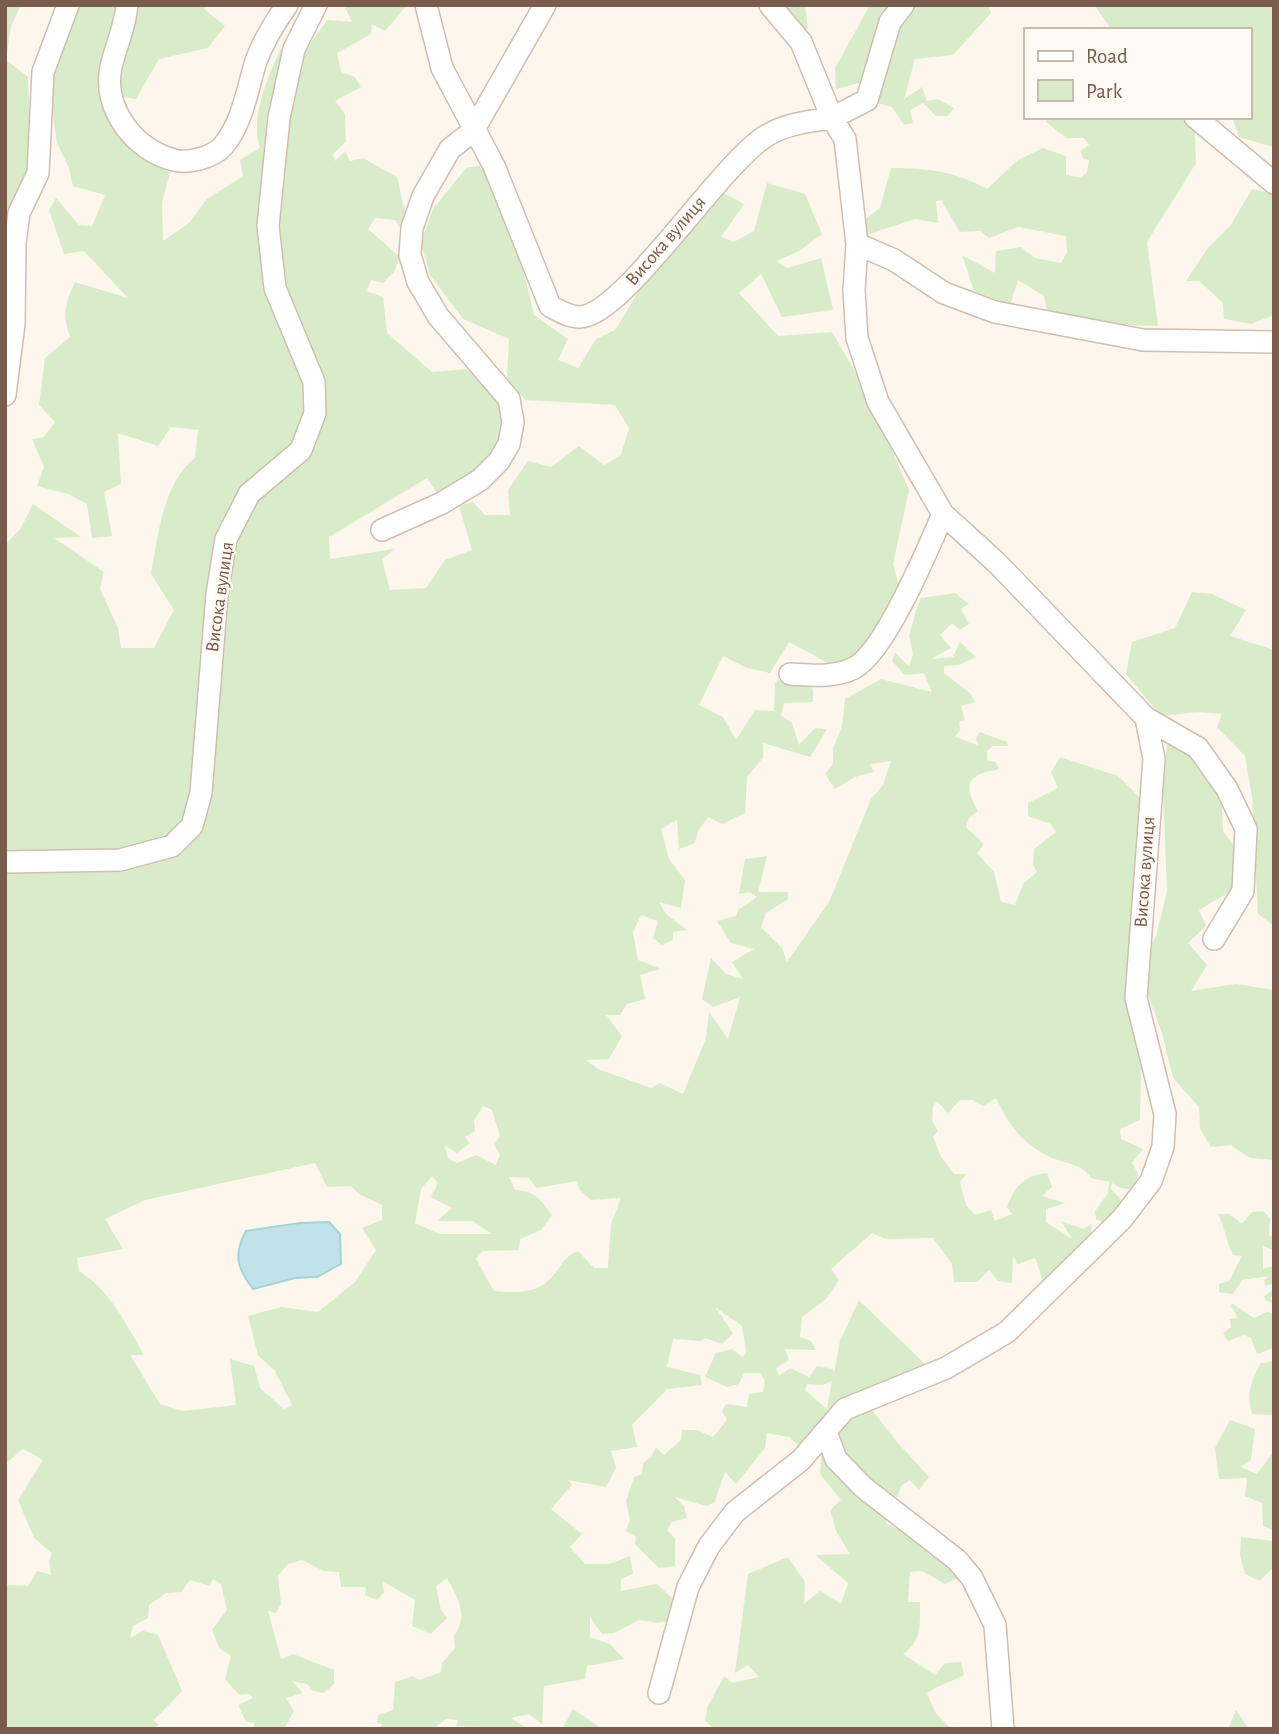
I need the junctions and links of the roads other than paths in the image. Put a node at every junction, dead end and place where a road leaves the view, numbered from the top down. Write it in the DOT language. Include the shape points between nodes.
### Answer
graph roads {
  1 [pos="68,5"];
  2 [pos="127,5"];
  3 [pos="287,5"];
  4 [pos="316,5"];
  5 [pos="426,5"];
  6 [pos="545,5"];
  7 [pos="770,5"];
  8 [pos="903,5"];
  9 [pos="832,118"];
  10 [pos="1197,119"];
  11 [pos="473,131"];
  12 [pos="1274,183"];
  13 [pos="857,244"];
  14 [pos="1274,341"];
  15 [pos="5,394"];
  16 [pos="943,514"];
  17 [pos="382,530"];
  18 [pos="790,674"];
  19 [pos="1146,718"];
  20 [pos="5,862"];
  21 [pos="1214,939"];
  22 [pos="826,1432"];
  23 [pos="659,1692"];
  24 [pos="1003,1729"];
  1 -- 15 [label="street" via="43,72 38,173 19,213 14,324"];
  2 -- 3 [label="street" via="125,28 111,68 111,95 135,139 157,155 177,161 198,160 222,147 242,113 257,58"];
  4 -- 20 [label="street, Висока вулиця" via="294,49 282,106 268,226 275,288 314,382 315,413 301,450 249,494 226,539 217,594 201,793 192,826 172,846 120,860"];
  5 -- 11 [label="street, Висока вулиця" via="442,68"];
  6 -- 11 [label="street"];
  7 -- 9 [label="street" via="801,42"];
  8 -- 9 [label="street" via="890,22 867,100"];
  9 -- 11 [label="street, Висока вулиця" via="797,123 766,136 733,164 620,294 580,317 550,306 494,166"];
  9 -- 13 [label="street" via="845,139"];
  10 -- 12 [label="street"];
  11 -- 17 [label="street" via="450,149 424,196 412,228 410,255 418,282 438,316 509,398 513,422 509,444 480,480"];
  13 -- 14 [label="street" via="894,260 944,293 995,312 1143,340"];
  13 -- 16 [label="street" via="857,338 878,402"];
  16 -- 18 [label="street" via="874,653 855,668 830,675"];
  16 -- 19 [label="street" via="1006,572"];
  19 -- 21 [label="street" via="1198,748 1227,789 1246,829 1243,891"];
  19 -- 22 [label="street, Висока вулиця" via="1154,759 1136,998 1166,1114 1163,1147 1151,1181 1122,1219 1007,1332 946,1368 845,1409"];
  22 -- 23 [label="street, Висока вулиця" via="801,1460 735,1512 709,1546 688,1587"];
  22 -- 24 [label="street" via="836,1459 863,1487 957,1560 972,1578 995,1625"];
}
